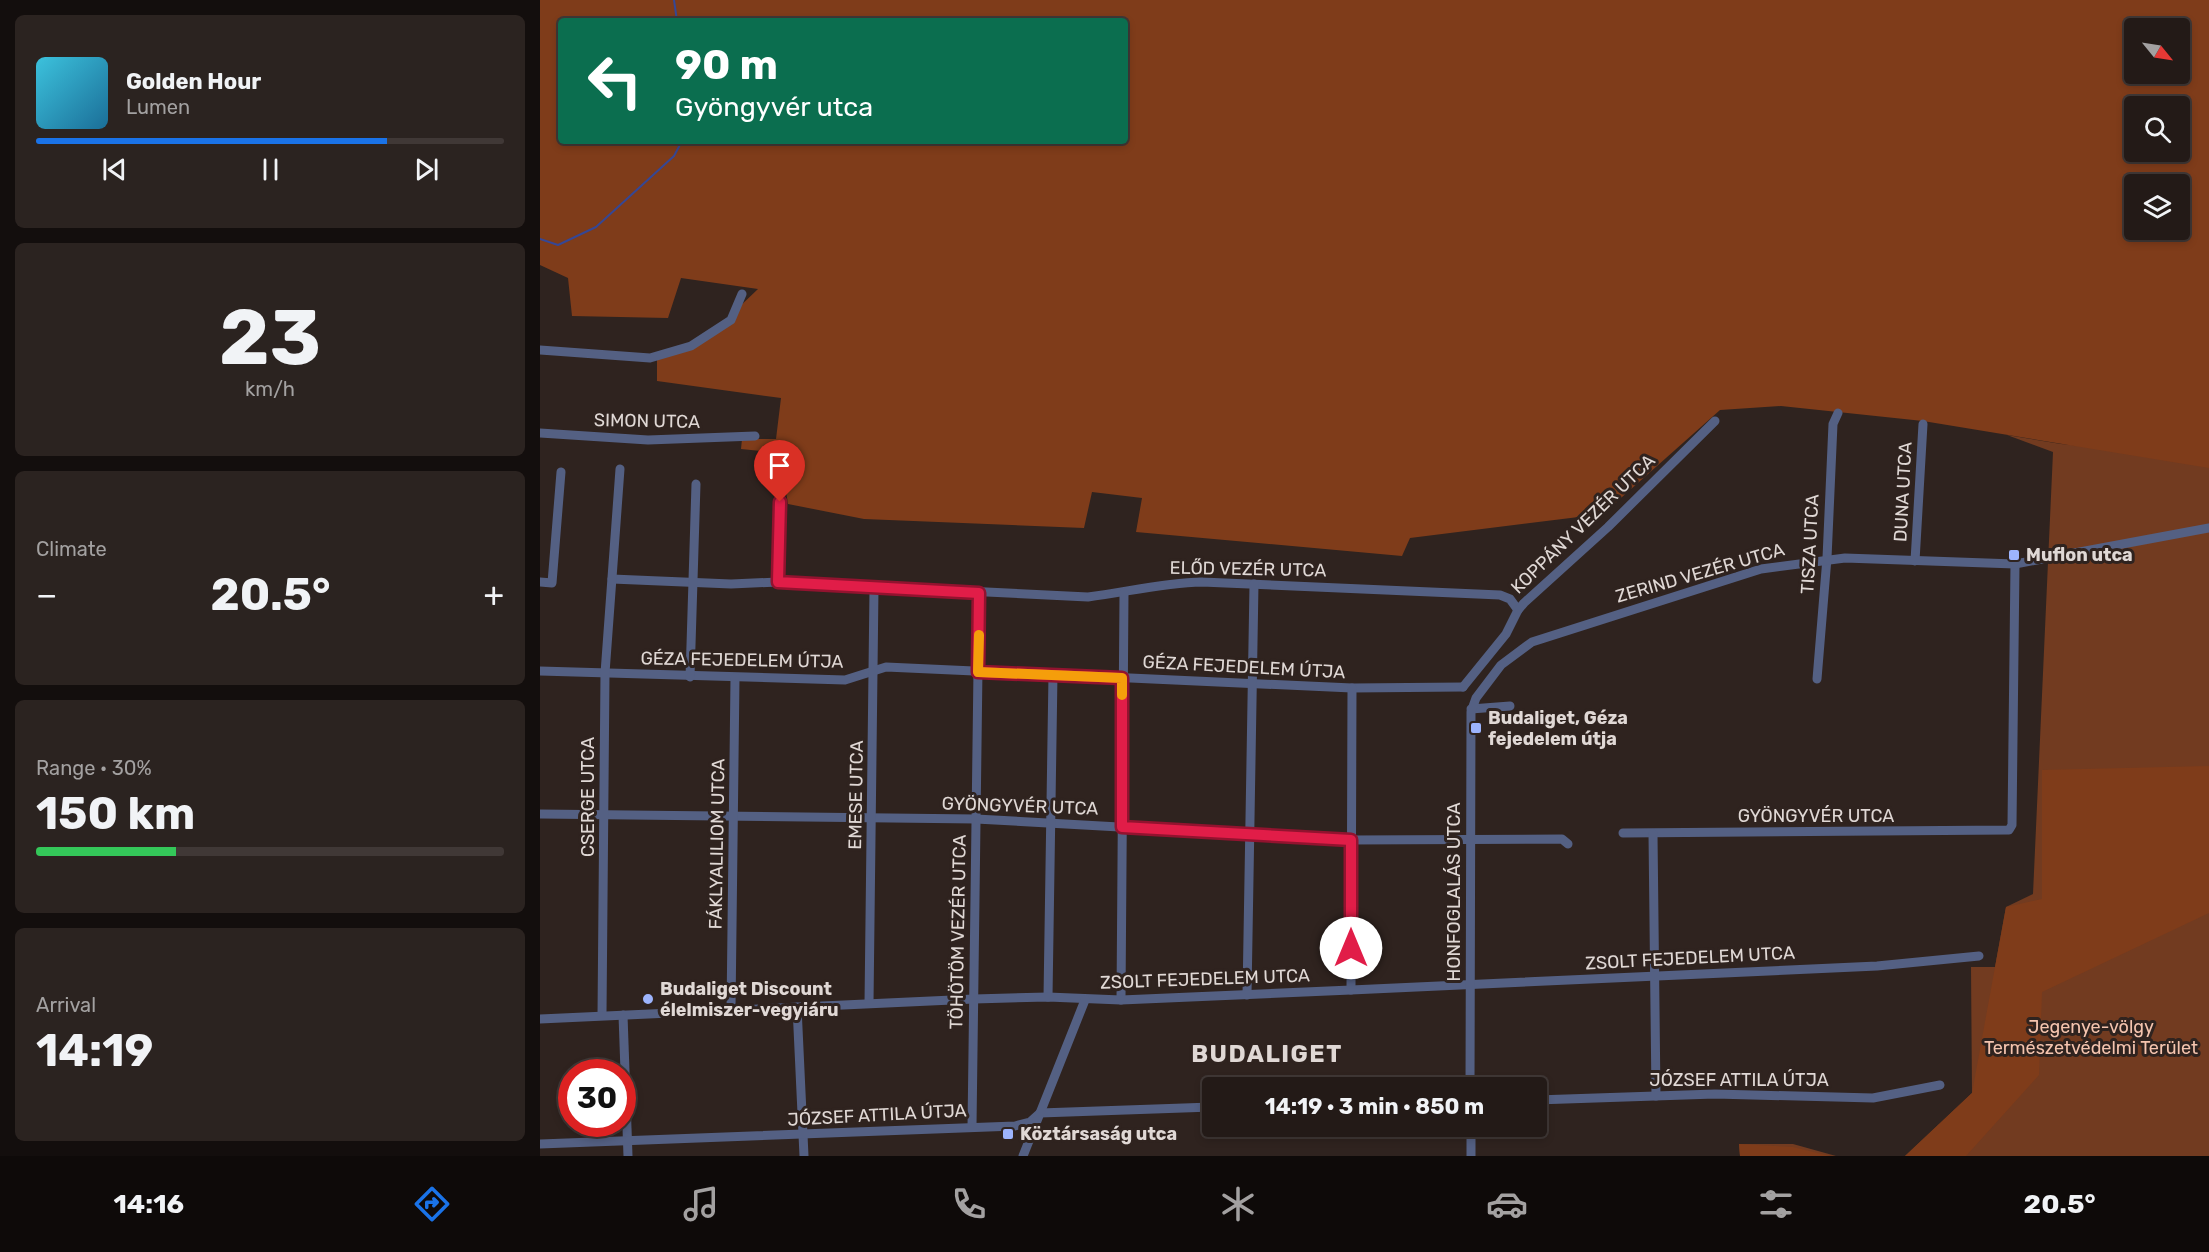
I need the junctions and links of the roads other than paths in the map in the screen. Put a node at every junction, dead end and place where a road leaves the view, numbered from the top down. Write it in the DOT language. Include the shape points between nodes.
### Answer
graph roads {
  1 [pos="742,294"];
  2 [pos="540,351"];
  3 [pos="1838,413"];
  4 [pos="1715,421"];
  5 [pos="1923,424"];
  6 [pos="540,433"];
  7 [pos="755,436"];
  8 [pos="620,469"];
  9 [pos="561,472"];
  10 [pos="781,482"];
  11 [pos="696,484"];
  12 [pos="2209,528"];
  13 [pos="1827,558"];
  14 [pos="1915,561"];
  15 [pos="2014,564"];
  16 [pos="612,579"];
  17 [pos="540,582"];
  18 [pos="692,582"];
  19 [pos="778,582"];
  20 [pos="1254,584"];
  21 [pos="874,588"];
  22 [pos="979,593"];
  23 [pos="1124,593"];
  24 [pos="1518,610"];
  25 [pos="540,670"];
  26 [pos="873,671"];
  27 [pos="978,672"];
  28 [pos="604,673"];
  29 [pos="1053,674"];
  30 [pos="690,677"];
  31 [pos="735,678"];
  32 [pos="1122,678"];
  33 [pos="1817,679"];
  34 [pos="1254,682"];
  35 [pos="1463,687"];
  36 [pos="1352,688"];
  37 [pos="1476,698"];
  38 [pos="1509,706"];
  39 [pos="1472,709"];
  40 [pos="540,814"];
  41 [pos="605,815"];
  42 [pos="735,816"];
  43 [pos="872,817"];
  44 [pos="976,819"];
  45 [pos="1051,823"];
  46 [pos="1122,827"];
  47 [pos="1623,833"];
  48 [pos="1250,834"];
  49 [pos="1653,834"];
  50 [pos="1351,840"];
  51 [pos="1470,840"];
  52 [pos="1568,844"];
  53 [pos="1979,956"];
  54 [pos="1654,977"];
  55 [pos="1470,984"];
  56 [pos="1351,990"];
  57 [pos="1248,995"];
  58 [pos="1048,997"];
  59 [pos="974,999"];
  60 [pos="1085,999"];
  61 [pos="1121,1000"];
  62 [pos="869,1003"];
  63 [pos="797,1006"];
  64 [pos="731,1010"];
  65 [pos="602,1015"];
  66 [pos="623,1015"];
  67 [pos="540,1019"];
  68 [pos="1470,1077"];
  69 [pos="1940,1085"];
  70 [pos="1656,1096"];
  71 [pos="1547,1101"];
  72 [pos="1202,1107"];
  73 [pos="1040,1113"];
  74 [pos="972,1127"];
  75 [pos="803,1136"];
  76 [pos="1471,1137"];
  77 [pos="627,1141"];
  78 [pos="540,1144"];
  79 [pos="628,1156"];
  80 [pos="804,1156"];
  81 [pos="1023,1156"];
  82 [pos="1471,1156"];
  1 -- 2 [label="street" via="732,320 691,346 650,358"];
  3 -- 13 [label="street, TISZA UTCA" via="1833,424"];
  4 -- 24 [label="street, KOPPÁNY VEZÉR UTCA"];
  5 -- 14 [label="street, DUNA UTCA"];
  6 -- 7 [label="street, SIMON UTCA" via="648,440"];
  8 -- 16 [label="street, CSERGE UTCA"];
  9 -- 17 [label="street" via="552,583"];
  10 -- 19 [label="street"];
  11 -- 18 [label="street"];
  12 -- 15 [label="street, ZERIND VEZÉR UTCA"];
  13 -- 14 [label="street, ZERIND VEZÉR UTCA"];
  13 -- 33 [label="street, TISZA UTCA"];
  13 -- 37 [label="street, ZERIND VEZÉR UTCA" via="1761,569 1532,642 1501,665"];
  14 -- 15 [label="street, ZERIND VEZÉR UTCA"];
  15 -- 49 [label="street, GYÖNGYVÉR UTCA" via="2009,830"];
  16 -- 18 [label="street, ELŐD VEZÉR UTCA"];
  16 -- 28 [label="street, CSERGE UTCA"];
  18 -- 19 [label="street, ELŐD VEZÉR UTCA"];
  18 -- 30 [label="street"];
  19 -- 21 [label="street, ELŐD VEZÉR UTCA"];
  20 -- 23 [label="street, ELŐD VEZÉR UTCA" via="1161,583"];
  20 -- 24 [label="street, ELŐD VEZÉR UTCA" via="1500,595 1510,599"];
  20 -- 34 [label="street"];
  21 -- 22 [label="street, ELŐD VEZÉR UTCA"];
  21 -- 26 [label="street, EMESE UTCA"];
  22 -- 23 [label="street, ELŐD VEZÉR UTCA" via="1088,597"];
  22 -- 27 [label="street, TÖHÖTÖM VEZÉR UTCA"];
  23 -- 32 [label="street"];
  24 -- 35 [label="street, KOPPÁNY VEZÉR UTCA" via="1506,634"];
  25 -- 28 [label="street, GÉZA FEJEDELEM ÚTJA"];
  26 -- 27 [label="street, GÉZA FEJEDELEM ÚTJA" via="886,667"];
  26 -- 31 [label="street, GÉZA FEJEDELEM ÚTJA" via="845,680"];
  26 -- 43 [label="street, EMESE UTCA"];
  27 -- 29 [label="street, GÉZA FEJEDELEM ÚTJA"];
  27 -- 44 [label="street, TÖHÖTÖM VEZÉR UTCA"];
  28 -- 30 [label="street, GÉZA FEJEDELEM ÚTJA"];
  28 -- 41 [label="street, CSERGE UTCA"];
  29 -- 32 [label="street, GÉZA FEJEDELEM ÚTJA"];
  29 -- 45 [label="street"];
  30 -- 31 [label="street, GÉZA FEJEDELEM ÚTJA"];
  31 -- 42 [label="street, FÁKLYALILIOM UTCA"];
  32 -- 34 [label="street, GÉZA FEJEDELEM ÚTJA"];
  32 -- 46 [label="street"];
  34 -- 36 [label="street, GÉZA FEJEDELEM ÚTJA"];
  34 -- 48 [label="street"];
  35 -- 36 [label="street, GÉZA FEJEDELEM ÚTJA"];
  35 -- 37 [label="street"];
  36 -- 50 [label="street"];
  37 -- 39 [label="street, HONFOGLALÁS UTCA"];
  38 -- 39 [label="street"];
  39 -- 51 [label="street, HONFOGLALÁS UTCA"];
  40 -- 41 [label="street, GYÖNGYVÉR UTCA"];
  41 -- 42 [label="street, GYÖNGYVÉR UTCA"];
  41 -- 65 [label="street, CSERGE UTCA"];
  42 -- 43 [label="street, GYÖNGYVÉR UTCA"];
  42 -- 64 [label="street, FÁKLYALILIOM UTCA"];
  43 -- 44 [label="street, GYÖNGYVÉR UTCA"];
  43 -- 62 [label="street, EMESE UTCA"];
  44 -- 45 [label="street, GYÖNGYVÉR UTCA"];
  44 -- 59 [label="street, TÖHÖTÖM VEZÉR UTCA"];
  45 -- 46 [label="street, GYÖNGYVÉR UTCA"];
  45 -- 58 [label="street"];
  46 -- 48 [label="street, GYÖNGYVÉR UTCA"];
  46 -- 61 [label="street"];
  47 -- 49 [label="street, GYÖNGYVÉR UTCA"];
  48 -- 50 [label="street, GYÖNGYVÉR UTCA"];
  48 -- 57 [label="street"];
  49 -- 54 [label="street"];
  50 -- 51 [label="street, GYÖNGYVÉR UTCA"];
  50 -- 56 [label="street"];
  51 -- 52 [label="street, GYÖNGYVÉR UTCA" via="1562,838"];
  51 -- 55 [label="street, HONFOGLALÁS UTCA"];
  53 -- 54 [label="street, ZSOLT FEJEDELEM UTCA" via="1876,966"];
  54 -- 55 [label="street, ZSOLT FEJEDELEM UTCA"];
  54 -- 70 [label="street"];
  55 -- 56 [label="street, ZSOLT FEJEDELEM UTCA"];
  55 -- 68 [label="street, HONFOGLALÁS UTCA"];
  56 -- 57 [label="street, ZSOLT FEJEDELEM UTCA"];
  57 -- 61 [label="street, ZSOLT FEJEDELEM UTCA"];
  58 -- 59 [label="street, ZSOLT FEJEDELEM UTCA"];
  58 -- 60 [label="street, ZSOLT FEJEDELEM UTCA"];
  59 -- 62 [label="street, ZSOLT FEJEDELEM UTCA"];
  59 -- 74 [label="street, TÖHÖTÖM VEZÉR UTCA"];
  60 -- 61 [label="street, ZSOLT FEJEDELEM UTCA"];
  60 -- 73 [label="street"];
  62 -- 63 [label="street, ZSOLT FEJEDELEM UTCA"];
  63 -- 64 [label="street, ZSOLT FEJEDELEM UTCA"];
  63 -- 75 [label="street"];
  64 -- 66 [label="street, ZSOLT FEJEDELEM UTCA"];
  65 -- 66 [label="street, ZSOLT FEJEDELEM UTCA"];
  65 -- 67 [label="street, ZSOLT FEJEDELEM UTCA"];
  66 -- 77 [label="street"];
  69 -- 70 [label="street, JÓZSEF ATTILA ÚTJA" via="1873,1098"];
  70 -- 71 [label="street, JÓZSEF ATTILA ÚTJA"];
  72 -- 73 [label="street, JÓZSEF ATTILA ÚTJA"];
  73 -- 74 [label="street, JÓZSEF ATTILA ÚTJA" via="1030,1122 1015,1126"];
  73 -- 81 [label="street"];
  74 -- 75 [label="street, JÓZSEF ATTILA ÚTJA"];
  75 -- 77 [label="street, JÓZSEF ATTILA ÚTJA"];
  75 -- 80 [label="street"];
  76 -- 82 [label="street"];
  77 -- 78 [label="street, JÓZSEF ATTILA ÚTJA"];
  77 -- 79 [label="street"];
}
